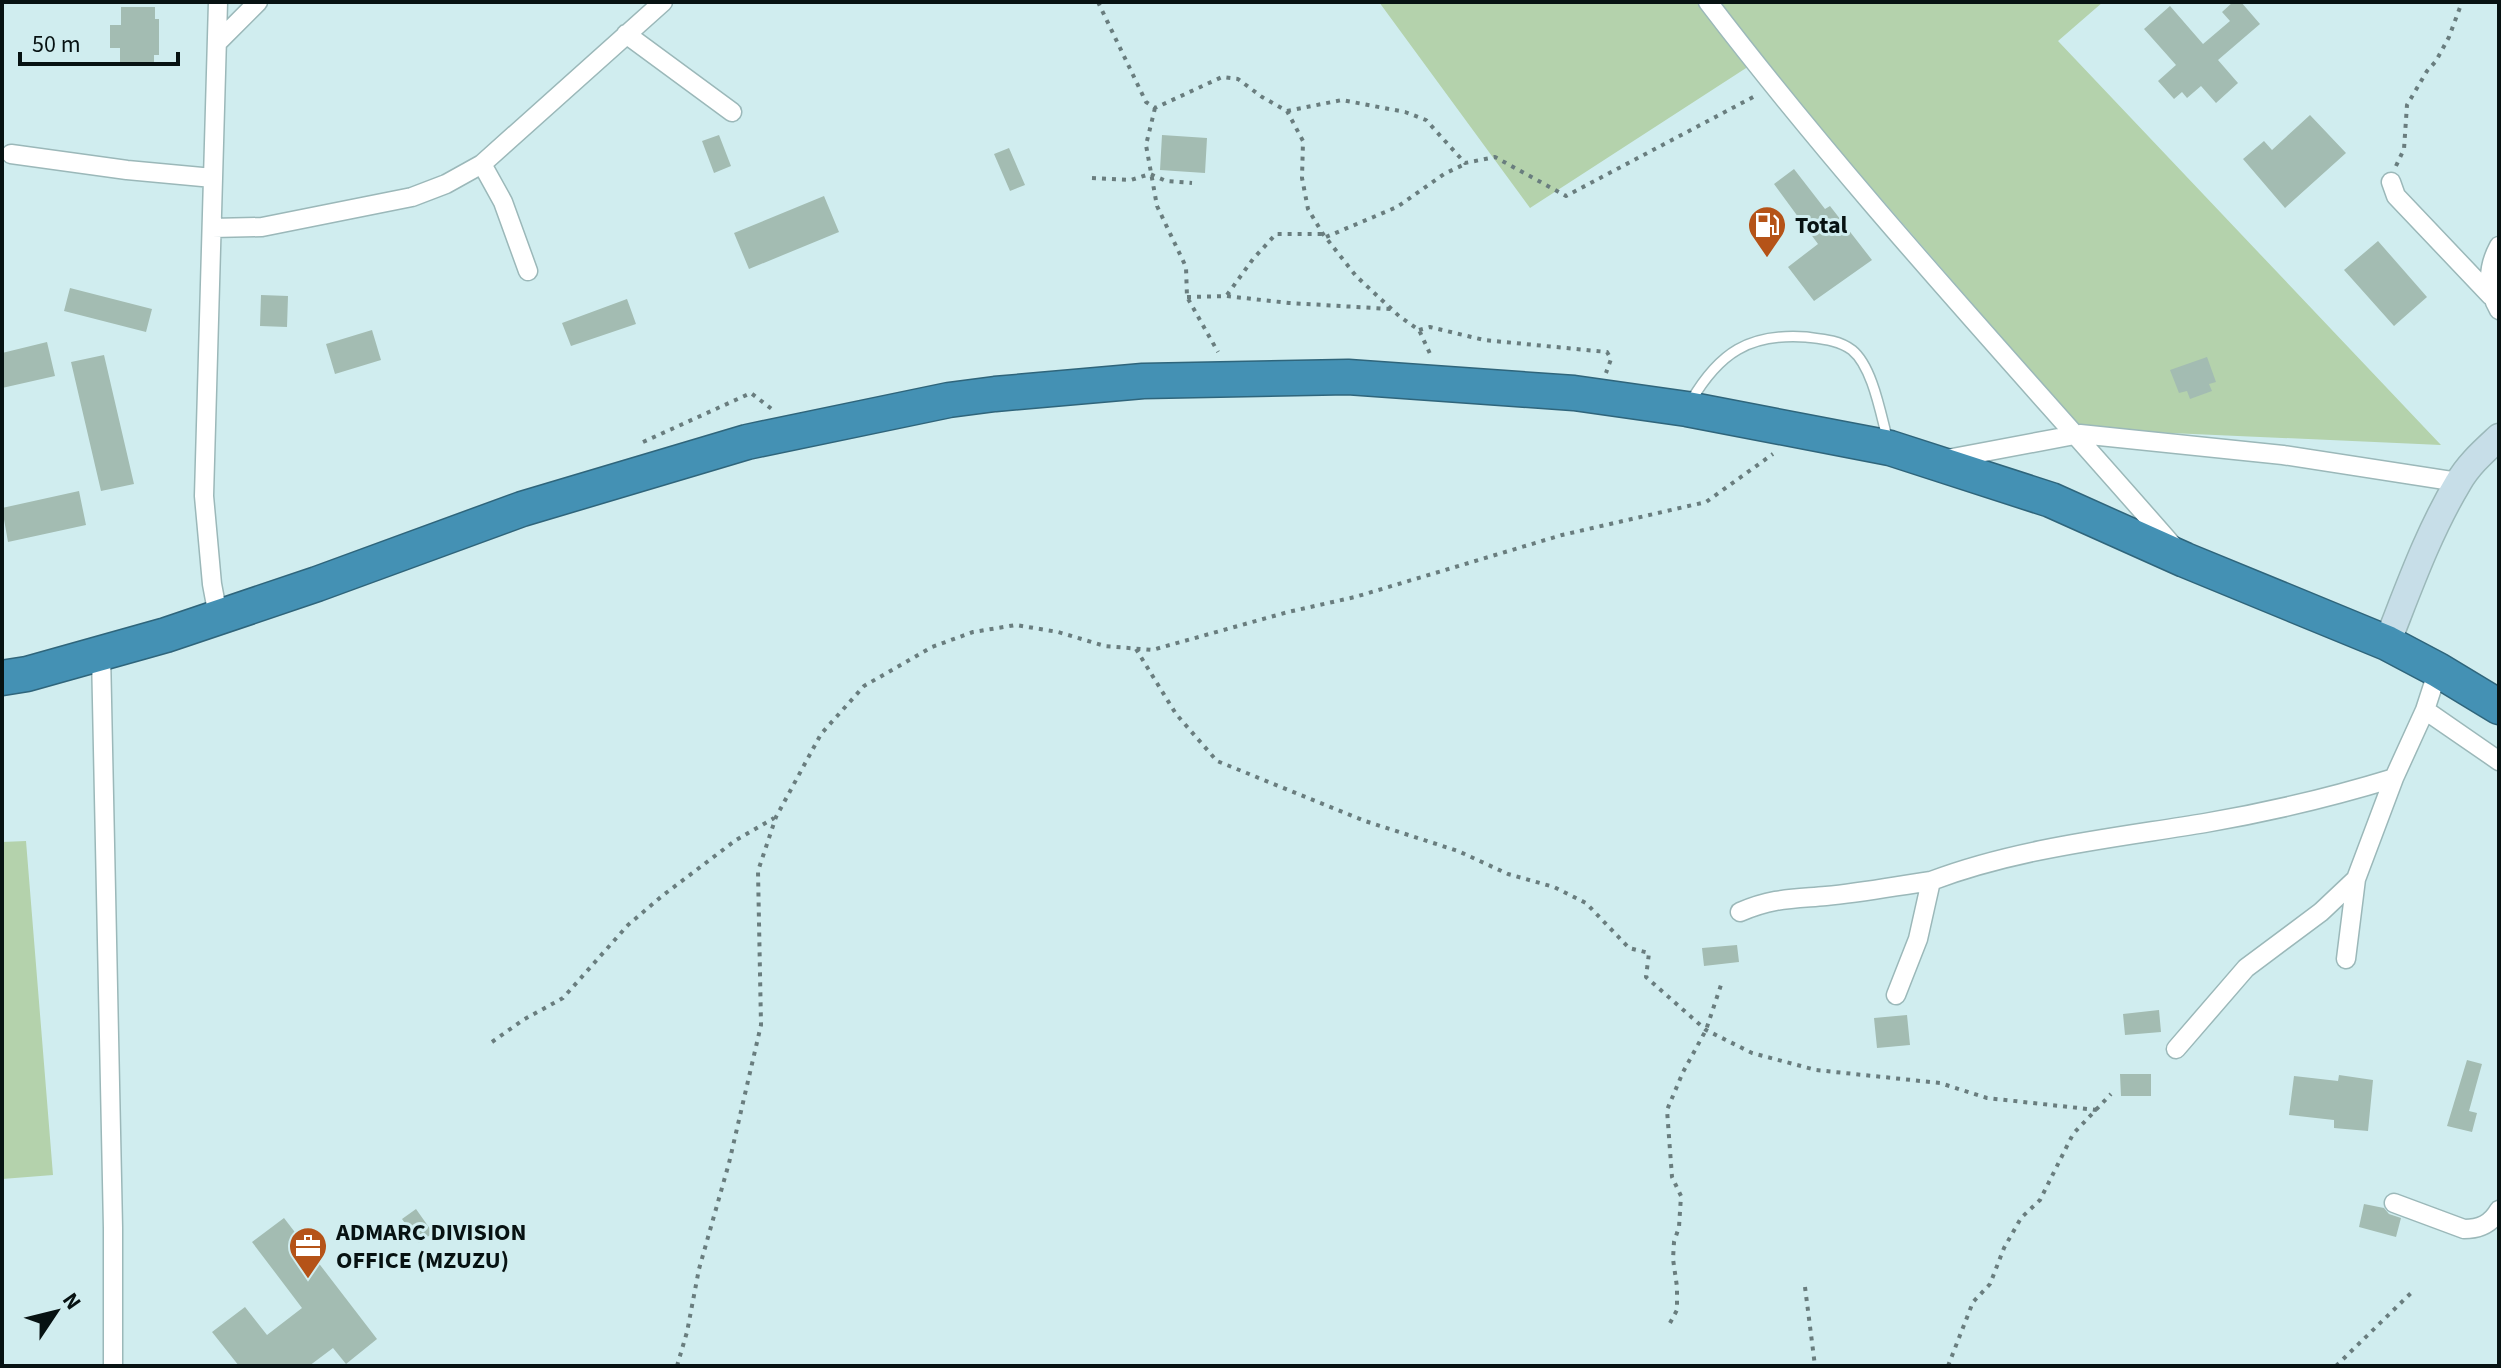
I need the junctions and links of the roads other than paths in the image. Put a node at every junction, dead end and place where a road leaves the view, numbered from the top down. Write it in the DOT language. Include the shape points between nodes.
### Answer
graph roads {
  1 [pos="218,2"];
  2 [pos="258,2"];
  3 [pos="663,2"];
  4 [pos="1708,2"];
  5 [pos="626,34"];
  6 [pos="217,43"];
  7 [pos="732,112"];
  8 [pos="11,154"];
  9 [pos="482,164"];
  10 [pos="213,178"];
  11 [pos="2391,182"];
  12 [pos="212,228"];
  13 [pos="2499,246"];
  14 [pos="528,271"];
  15 [pos="2495,303"];
  16 [pos="1687,409"];
  17 [pos="2075,435"];
  18 [pos="2499,437"];
  19 [pos="1890,448"];
  20 [pos="1932,462"];
  21 [pos="2458,482"];
  22 [pos="2185,560"];
  23 [pos="218,616"];
  24 [pos="2387,643"];
  25 [pos="101,653"];
  26 [pos="2438,670"];
  27 [pos="2,678"];
  28 [pos="2499,707"];
  29 [pos="2425,710"];
  30 [pos="2499,761"];
  31 [pos="2394,778"];
  32 [pos="2356,879"];
  33 [pos="1931,881"];
  34 [pos="1740,912"];
  35 [pos="2346,959"];
  36 [pos="1896,995"];
  37 [pos="2176,1049"];
  38 [pos="2394,1203"];
  39 [pos="2499,1210"];
  40 [pos="113,1366"];
  1 -- 6 [label="street"];
  2 -- 6 [label="street"];
  3 -- 5 [label="street"];
  4 -- 17 [label="street" via="1773,87"];
  5 -- 7 [label="street"];
  5 -- 9 [label="street"];
  6 -- 10 [label="street"];
  8 -- 10 [label="street"];
  9 -- 12 [label="street" via="412,197 262,227"];
  9 -- 14 [label="street" via="503,202"];
  10 -- 12 [label="street"];
  11 -- 15 [label="street" via="2396,196"];
  12 -- 23 [label="street" via="204,496"];
  13 -- 15 [label="street" via="2491,269"];
  16 -- 19 [label="highway"];
  16 -- 19 [label="lane" via="1719,361 1750,342 1789,336 1830,339 1853,351 1867,370"];
  16 -- 23 [label="highway" via="1574,393 1348,377 1143,381 949,400 747,442 597,485"];
  17 -- 20 [label="street"];
  17 -- 21 [label="street" via="2283,455"];
  17 -- 22 [label="street"];
  18 -- 21 [label="street"];
  19 -- 20 [label="highway"];
  20 -- 22 [label="highway" via="2051,500"];
  21 -- 24 [label="street"];
  22 -- 24 [label="highway"];
  23 -- 25 [label="highway"];
  24 -- 26 [label="highway"];
  25 -- 27 [label="highway"];
  25 -- 40 [label="street"];
  26 -- 28 [label="highway"];
  26 -- 29 [label="street"];
  29 -- 30 [label="street"];
  29 -- 31 [label="street"];
  31 -- 32 [label="street"];
  31 -- 33 [label="street" via="2266,812 1982,864"];
  32 -- 35 [label="street"];
  32 -- 37 [label="street" via="2246,968"];
  33 -- 34 [label="street" via="1788,897"];
  33 -- 36 [label="street" via="1918,939"];
  38 -- 39 [label="street" via="2464,1229 2485,1225"];
}
